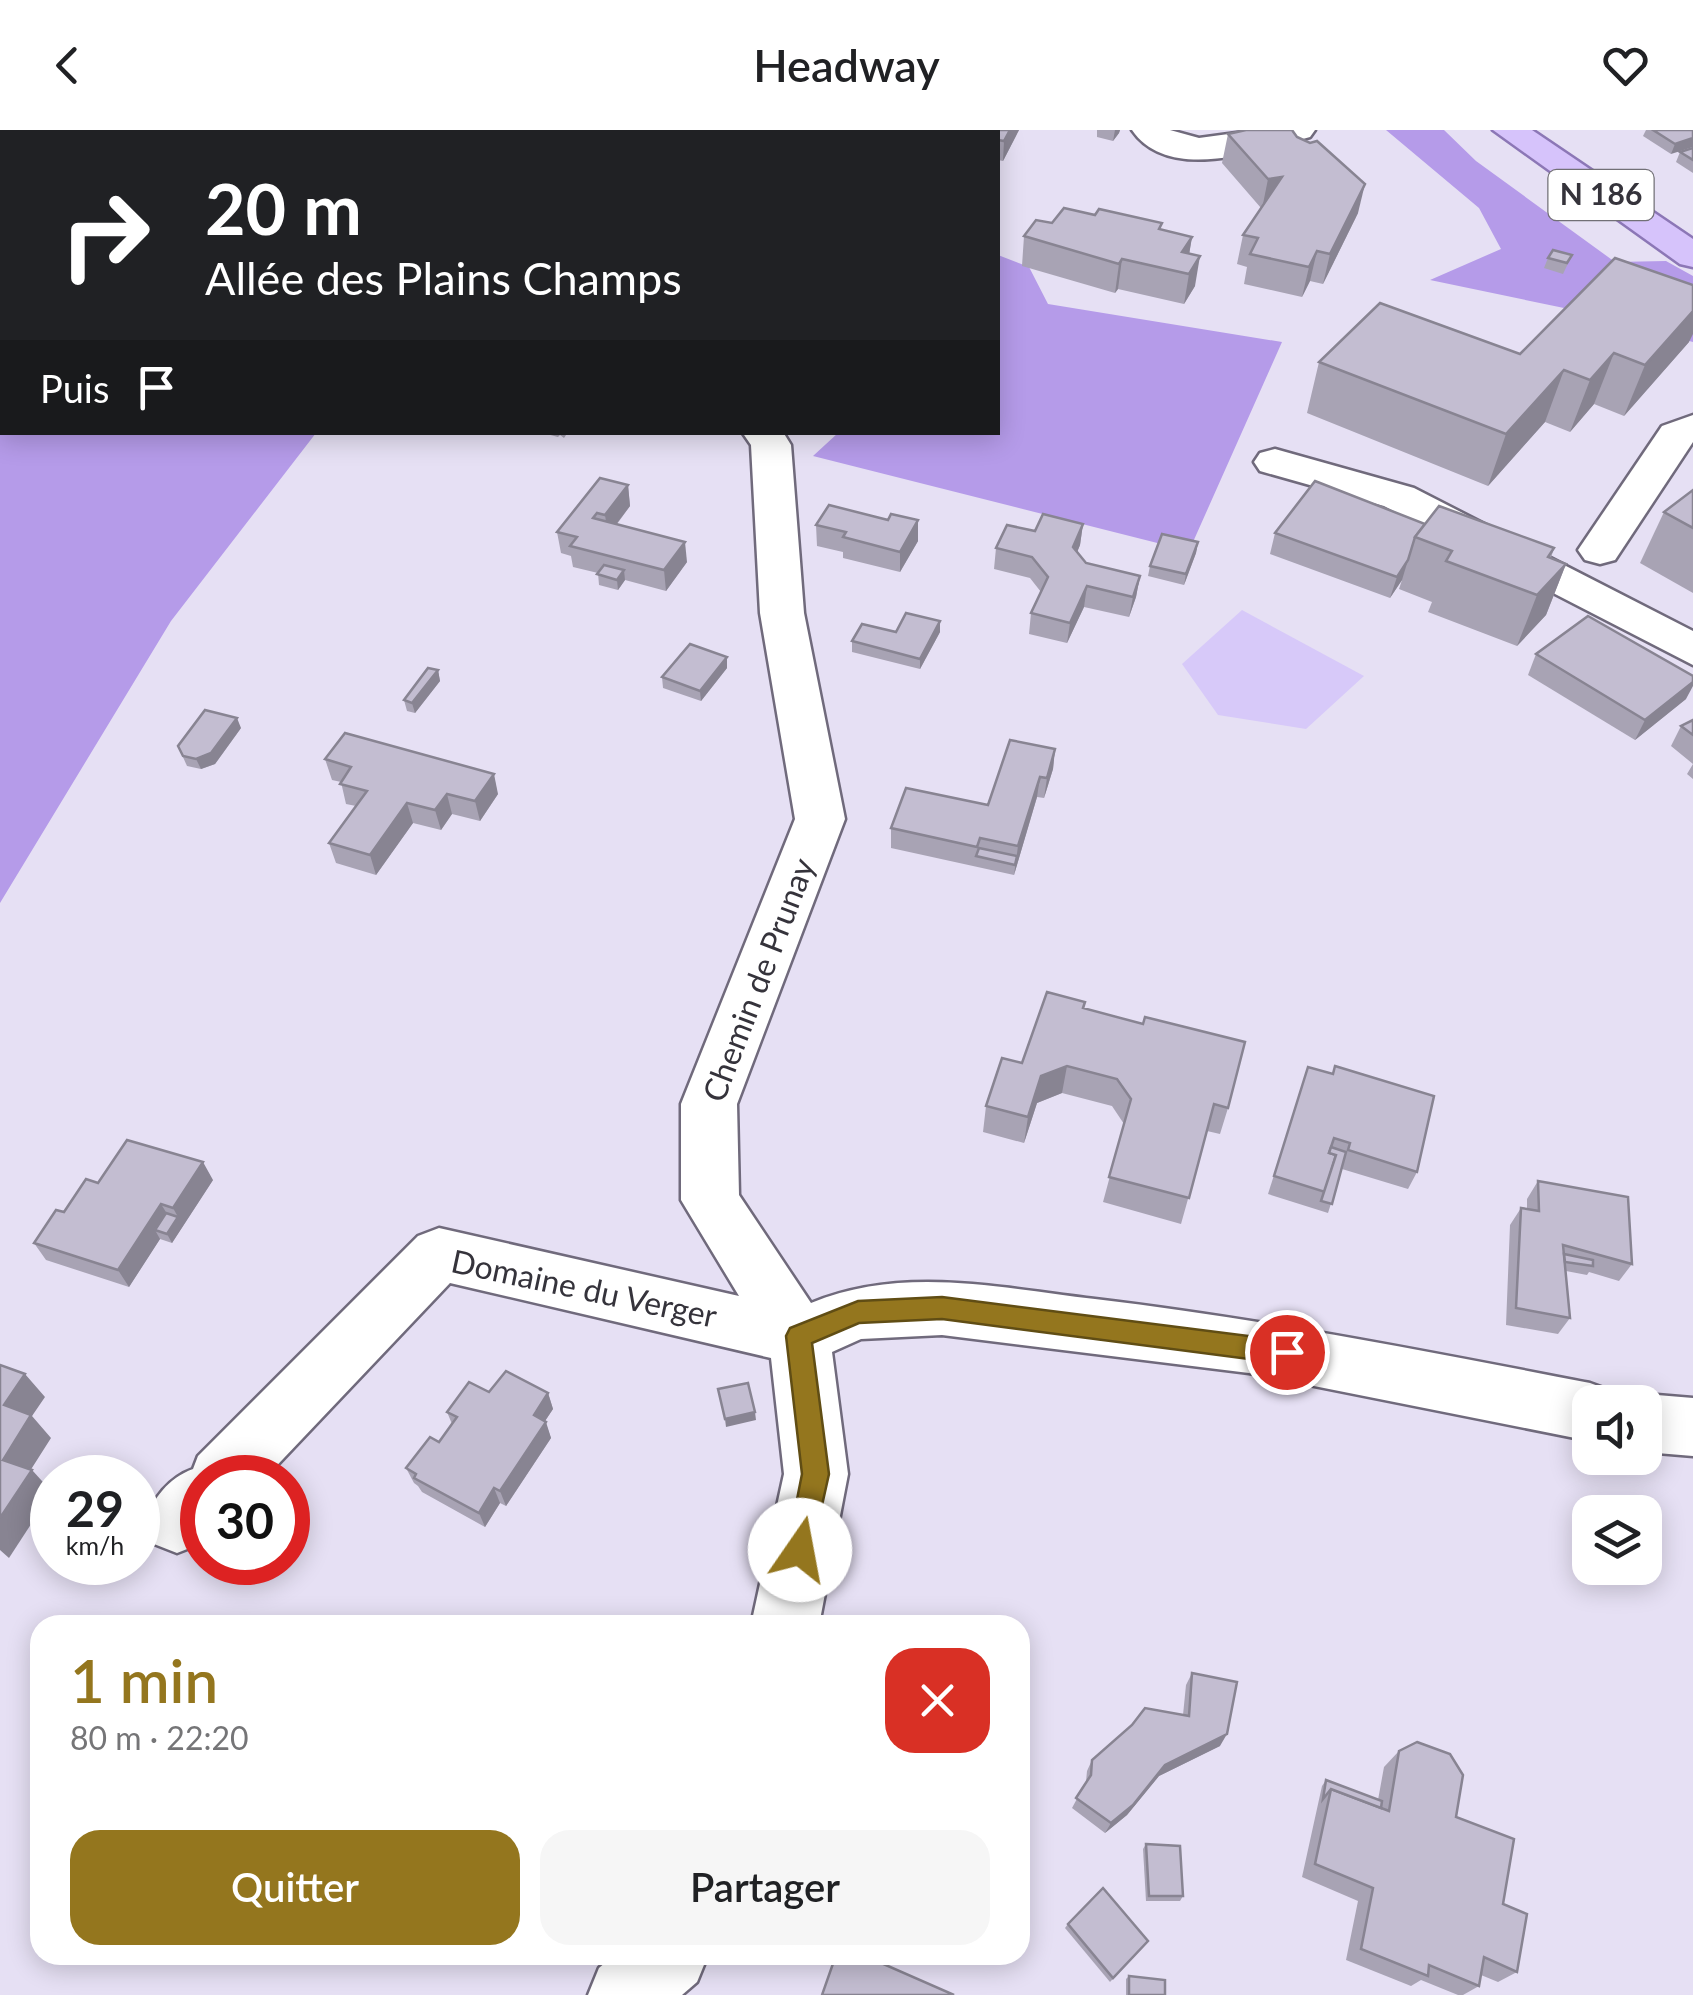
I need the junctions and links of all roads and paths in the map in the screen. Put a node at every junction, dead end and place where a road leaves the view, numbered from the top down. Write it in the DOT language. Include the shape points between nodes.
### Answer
graph roads {
  1 [pos="1149,130"];
  2 [pos="1298,130"];
  3 [pos="1510,130"];
  4 [pos="1548,130"];
  5 [pos="1693,230"];
  6 [pos="1693,256"];
  7 [pos="1693,427"];
  8 [pos="764,435"];
  9 [pos="1275,462"];
  10 [pos="1600,550"];
  11 [pos="1693,650"];
  12 [pos="799,1336"];
  13 [pos="1572,1408"];
  14 [pos="1662,1424"];
  15 [pos="1693,1427"];
  16 [pos="243,1455"];
  17 [pos="786,1615"];
  18 [pos="659,1965"];
  19 [pos="626,1995"];
  1 -- 2 [label="street" via="1175,148"];
  3 -- 6 [label="main road, N 186"];
  4 -- 5 [label="main road, N 186"];
  7 -- 10 [label="street" via="1676,435"];
  8 -- 12 [label="street, Chemin de Prunay" via="771,445 782,614 820,819 708,1104 710,1200"];
  9 -- 11 [label="street" via="1399,497"];
  12 -- 13 [label="street" via="858,1312 942,1308 1249,1345"];
  12 -- 16 [label="street, Domaine du Verger" via="440,1254"];
  12 -- 17 [label="street, Chemin de Prunay" via="816,1474"];
  14 -- 15 [label="street"];
  18 -- 19 [label="street"];
}
